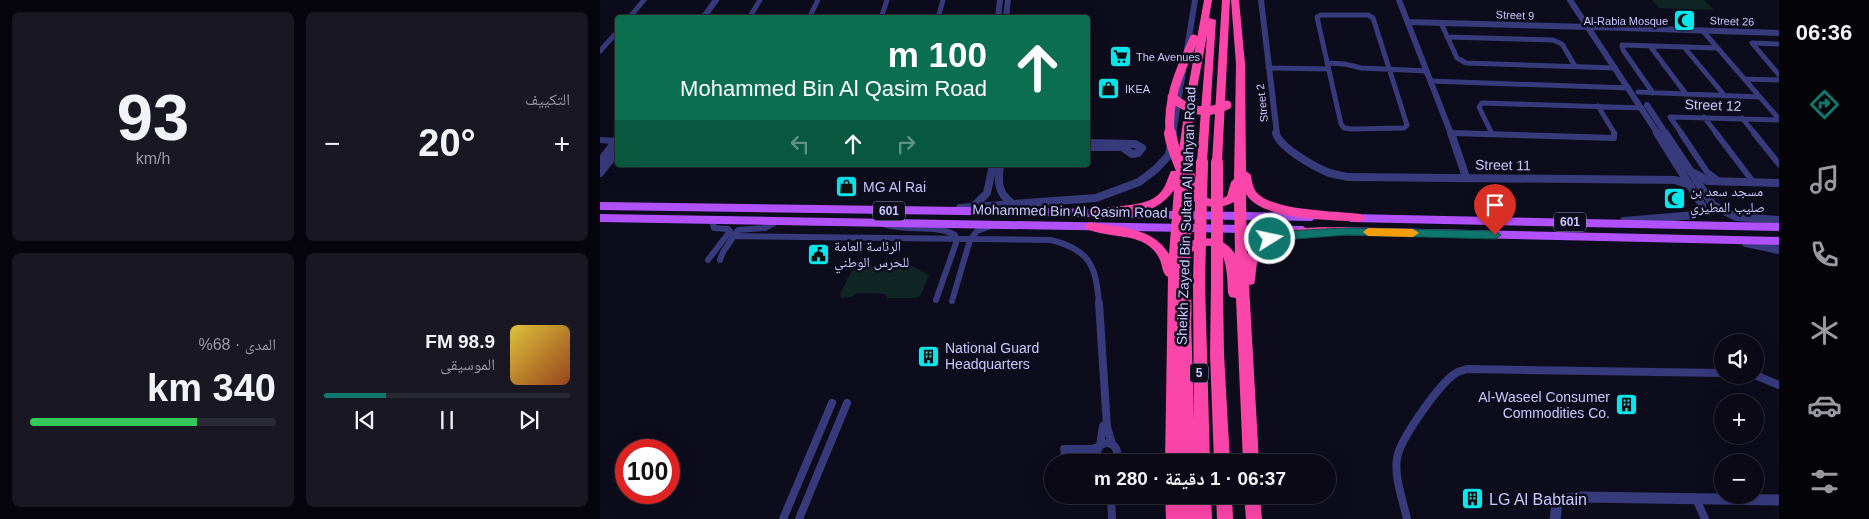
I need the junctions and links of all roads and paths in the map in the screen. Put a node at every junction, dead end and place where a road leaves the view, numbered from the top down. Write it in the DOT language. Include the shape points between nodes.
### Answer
graph roads {
  1 [pos="644,0"];
  2 [pos="716,0"];
  3 [pos="723,0"];
  4 [pos="760,0"];
  5 [pos="818,0"];
  6 [pos="887,0"];
  7 [pos="943,0"];
  8 [pos="1000,0"];
  9 [pos="1008,0"];
  10 [pos="1194,0"];
  11 [pos="1200,0"];
  12 [pos="1208,0"];
  13 [pos="1214,0"];
  14 [pos="1226,0"];
  15 [pos="1235,0"];
  16 [pos="1261,0"];
  17 [pos="1399,0"];
  18 [pos="1571,0"];
  19 [pos="1578,4"];
  20 [pos="632,15"];
  21 [pos="705,15"];
  22 [pos="712,15"];
  23 [pos="752,15"];
  24 [pos="810,15"];
  25 [pos="882,15"];
  26 [pos="939,15"];
  27 [pos="998,15"];
  28 [pos="1006,15"];
  29 [pos="1408,22"];
  30 [pos="1441,23"];
  31 [pos="1592,27"];
  32 [pos="1702,30"];
  33 [pos="1779,32"];
  34 [pos="615,34"];
  35 [pos="1447,37"];
  36 [pos="1779,44"];
  37 [pos="1650,46"];
  38 [pos="1684,47"];
  39 [pos="1717,48"];
  40 [pos="600,51"];
  41 [pos="1328,66"];
  42 [pos="1575,66"];
  43 [pos="1268,68"];
  44 [pos="1616,68"];
  45 [pos="1389,69"];
  46 [pos="1426,69"];
  47 [pos="1779,75"];
  48 [pos="1744,79"];
  49 [pos="1779,80"];
  50 [pos="1430,81"];
  51 [pos="1629,88"];
  52 [pos="1638,92"];
  53 [pos="1653,93"];
  54 [pos="1686,94"];
  55 [pos="1725,96"];
  56 [pos="1172,97"];
  57 [pos="1760,97"];
  58 [pos="1598,106"];
  59 [pos="1642,108"];
  60 [pos="1704,117"];
  61 [pos="1742,118"];
  62 [pos="1779,119"];
  63 [pos="1240,120"];
  64 [pos="1451,133"];
  65 [pos="1492,134"];
  66 [pos="615,139"];
  67 [pos="600,140"];
  68 [pos="615,140"];
  69 [pos="1090,145"];
  70 [pos="1090,145"];
  71 [pos="1182,147"];
  72 [pos="615,154"];
  73 [pos="600,162"];
  74 [pos="1779,164"];
  75 [pos="993,167"];
  76 [pos="1000,167"];
  77 [pos="1240,171"];
  78 [pos="1686,171"];
  79 [pos="600,174"];
  80 [pos="1332,174"];
  81 [pos="1466,177"];
  82 [pos="1675,180"];
  83 [pos="1708,181"];
  84 [pos="1722,181"];
  85 [pos="1754,183"];
  86 [pos="1779,183"];
  87 [pos="1698,189"];
  88 [pos="1012,203"];
  89 [pos="600,205"];
  90 [pos="970,208"];
  91 [pos="826,210"];
  92 [pos="889,211"];
  93 [pos="956,213"];
  94 [pos="1093,213"];
  95 [pos="600,218"];
  96 [pos="1360,218"];
  97 [pos="624,219"];
  98 [pos="712,220"];
  99 [pos="1779,220"];
  100 [pos="743,221"];
  101 [pos="776,222"];
  102 [pos="1178,222"];
  103 [pos="1608,222"];
  104 [pos="600,223"];
  105 [pos="862,223"];
  106 [pos="1241,223"];
  107 [pos="991,226"];
  108 [pos="1090,226"];
  109 [pos="1779,227"];
  110 [pos="950,232"];
  111 [pos="1347,232"];
  112 [pos="730,236"];
  113 [pos="972,240"];
  114 [pos="1731,240"];
  115 [pos="1779,241"];
  116 [pos="1779,250"];
  117 [pos="1077,252"];
  118 [pos="952,253"];
  119 [pos="965,254"];
  120 [pos="708,260"];
  121 [pos="720,260"];
  122 [pos="1174,272"];
  123 [pos="936,300"];
  124 [pos="952,301"];
  125 [pos="1178,313"];
  126 [pos="1244,342"];
  127 [pos="1714,373"];
  128 [pos="1764,378"];
  129 [pos="1779,385"];
  130 [pos="832,403"];
  131 [pos="847,403"];
  132 [pos="1112,444"];
  133 [pos="1100,446"];
  134 [pos="1074,454"];
  135 [pos="1097,454"];
  136 [pos="1116,454"];
  137 [pos="1173,454"];
  138 [pos="1187,454"];
  139 [pos="1202,454"];
  140 [pos="1222,454"];
  141 [pos="1250,454"];
  142 [pos="1696,499"];
  143 [pos="1779,500"];
  144 [pos="790,502"];
  145 [pos="806,502"];
  146 [pos="1109,504"];
  147 [pos="1110,504"];
  148 [pos="1174,504"];
  149 [pos="1188,504"];
  150 [pos="1203,504"];
  151 [pos="1224,504"];
  152 [pos="1253,504"];
  153 [pos="783,519"];
  154 [pos="799,519"];
  155 [pos="1108,519"];
  156 [pos="1112,519"];
  157 [pos="1174,519"];
  158 [pos="1189,519"];
  159 [pos="1204,519"];
  160 [pos="1225,519"];
  161 [pos="1254,519"];
  162 [pos="1407,519"];
  163 [pos="1555,519"];
  164 [pos="1705,519"];
  1 -- 20 [label="street"];
  2 -- 21 [label="street"];
  3 -- 22 [label="street"];
  4 -- 23 [label="street"];
  5 -- 24 [label="street"];
  6 -- 25 [label="street"];
  7 -- 26 [label="street"];
  8 -- 27 [label="street"];
  9 -- 28 [label="street"];
  10 -- 88 [label="street" via="1170,152 1165,160 1139,182 1106,195"];
  11 -- 56 [label="highway, bridge" via="1194,39 1176,77"];
  12 -- 71 [label="highway"];
  13 -- 139 [label="highway, Sheikh Zayed Bin Sultan Al Nahyan Road / 5, bridge" via="1202,162 1199,283"];
  14 -- 140 [label="highway, 5, bridge" via="1217,162 1217,354"];
  15 -- 56 [label="highway, bridge" via="1232,97 1227,104 1209,111 1194,111"];
  15 -- 63 [label="highway" via="1241,41"];
  16 -- 43 [label="street, Street 2"];
  17 -- 29 [label="street"];
  18 -- 19 [label="street"];
  19 -- 31 [label="street"];
  29 -- 30 [label="street, Street 9"];
  29 -- 46 [label="street"];
  30 -- 31 [label="street, Street 9"];
  30 -- 35 [label="street"];
  31 -- 32 [label="street, Street 26"];
  31 -- 44 [label="street"];
  31 -- 52 [label="street"];
  32 -- 33 [label="street, Street 26"];
  32 -- 39 [label="street"];
  34 -- 40 [label="street"];
  35 -- 42 [label="street, Street 9" via="1554,40 1562,44"];
  35 -- 42 [label="street" via="1457,58 1466,63"];
  36 -- 47 [label="street" via="1752,44"];
  37 -- 38 [label="street"];
  37 -- 53 [label="street" via="1620,47"];
  37 -- 54 [label="street"];
  38 -- 39 [label="street"];
  38 -- 55 [label="street"];
  39 -- 48 [label="street"];
  41 -- 43 [label="street"];
  41 -- 45 [label="street" via="1345,64"];
  41 -- 45 [label="street" via="1318,16 1369,15 1373,18"];
  41 -- 45 [label="street" via="1342,126 1351,129 1403,129 1407,125"];
  42 -- 44 [label="street"];
  43 -- 80 [label="street, Street 2" via="1277,138 1287,148"];
  44 -- 51 [label="street"];
  45 -- 46 [label="street"];
  46 -- 50 [label="street"];
  48 -- 49 [label="street"];
  48 -- 57 [label="street"];
  50 -- 51 [label="street"];
  50 -- 64 [label="street"];
  51 -- 59 [label="street"];
  52 -- 53 [label="street"];
  52 -- 78 [label="street"];
  53 -- 54 [label="street"];
  54 -- 55 [label="street"];
  55 -- 57 [label="street"];
  56 -- 125 [label="highway, bridge" via="1168,120 1170,135 1186,183"];
  57 -- 62 [label="street"];
  58 -- 59 [label="street"];
  58 -- 65 [label="street" via="1482,103 1479,107"];
  58 -- 65 [label="street" via="1615,134 1614,138"];
  59 -- 78 [label="street"];
  60 -- 61 [label="street, Street 12"];
  60 -- 84 [label="street, Street 12" via="1670,117 1707,172"];
  60 -- 85 [label="street"];
  61 -- 62 [label="street, Street 12"];
  61 -- 74 [label="street"];
  63 -- 77 [label="highway"];
  63 -- 96 [label="highway" via="1245,181 1257,200 1275,209"];
  64 -- 65 [label="street"];
  64 -- 81 [label="street"];
  66 -- 67 [label="street"];
  68 -- 73 [label="street"];
  69 -- 70 [label="street" via="1122,147 1132,154 1142,148 1136,144"];
  71 -- 77 [label="highway" via="1193,191 1202,201 1220,204 1232,198"];
  71 -- 94 [label="highway" via="1171,189 1162,200 1140,209"];
  71 -- 102 [label="highway"];
  72 -- 79 [label="street"];
  75 -- 90 [label="street" via="990,191"];
  76 -- 88 [label="street" via="998,187 1002,196"];
  77 -- 106 [label="highway"];
  78 -- 82 [label="street"];
  78 -- 83 [label="street"];
  78 -- 87 [label="street"];
  78 -- 87 [label="street"];
  80 -- 81 [label="street, Street 11" via="1348,177"];
  81 -- 82 [label="street, Street 11"];
  82 -- 87 [label="street, Street 11"];
  83 -- 84 [label="street"];
  83 -- 87 [label="street"];
  84 -- 85 [label="street"];
  85 -- 86 [label="street"];
  87 -- 99 [label="street" via="1713,205 1732,216"];
  87 -- 103 [label="street" via="1703,210 1696,215"];
  88 -- 90 [label="street"];
  89 -- 91 [label="main road, Mohammed Bin Al Qasim Road / 601"];
  90 -- 92 [label="street"];
  91 -- 92 [label="main road, Mohammed Bin Al Qasim Road / 601"];
  91 -- 100 [label="main road" via="829,214 823,218 760,217"];
  92 -- 93 [label="main road, Mohammed Bin Al Qasim Road / 601"];
  93 -- 94 [label="main road, Mohammed Bin Al Qasim Road / 601"];
  93 -- 105 [label="main road" via="866,216 859,219"];
  94 -- 102 [label="main road, Mohammed Bin Al Qasim Road / 601"];
  95 -- 97 [label="main road, Mohammed Bin Al Qasim Road / 601"];
  96 -- 103 [label="main road, Mohammed Bin Al Qasim Road / 601"];
  96 -- 106 [label="main road, Mohammed Bin Al Qasim Road / 601"];
  97 -- 98 [label="main road, Mohammed Bin Al Qasim Road / 601"];
  97 -- 104 [label="main road"];
  98 -- 100 [label="main road, Mohammed Bin Al Qasim Road / 601"];
  98 -- 112 [label="street" via="714,228 730,230"];
  100 -- 101 [label="main road, Mohammed Bin Al Qasim Road / 601"];
  101 -- 105 [label="main road, Mohammed Bin Al Qasim Road / 601"];
  101 -- 112 [label="street" via="765,228 740,230"];
  102 -- 106 [label="main road, Mohammed Bin Al Qasim Road / 601"];
  102 -- 108 [label="main road, Mohammed Bin Al Qasim Road / 601"];
  102 -- 122 [label="highway"];
  103 -- 109 [label="main road, Mohammed Bin Al Qasim Road / 601"];
  105 -- 110 [label="main road, Mohammed Bin Al Qasim Road / 601"];
  106 -- 111 [label="main road, Mohammed Bin Al Qasim Road / 601"];
  106 -- 126 [label="highway"];
  107 -- 108 [label="main road, Mohammed Bin Al Qasim Road / 601"];
  107 -- 110 [label="main road, Mohammed Bin Al Qasim Road / 601"];
  107 -- 113 [label="street" via="977,232"];
  108 -- 125 [label="highway" via="1141,236 1156,243 1168,263"];
  110 -- 112 [label="street"];
  110 -- 113 [label="street"];
  110 -- 118 [label="street"];
  111 -- 114 [label="main road, Mohammed Bin Al Qasim Road / 601"];
  111 -- 126 [label="highway" via="1283,236 1270,239 1257,248 1251,261"];
  112 -- 120 [label="street"];
  112 -- 121 [label="street"];
  113 -- 117 [label="street" via="1047,241"];
  113 -- 119 [label="street"];
  114 -- 115 [label="main road, Mohammed Bin Al Qasim Road / 601"];
  114 -- 116 [label="street"];
  117 -- 132 [label="street" via="1090,263 1096,278 1106,427"];
  117 -- 133 [label="street" via="1093,279 1103,428"];
  118 -- 119 [label="street"];
  118 -- 123 [label="street"];
  119 -- 124 [label="street"];
  122 -- 125 [label="highway"];
  122 -- 126 [label="highway" via="1179,259 1189,248 1205,243 1225,248 1232,262"];
  125 -- 137 [label="highway"];
  125 -- 138 [label="highway"];
  126 -- 141 [label="highway"];
  127 -- 162 [label="street" via="1468,369 1456,373 1400,445 1397,465"];
  128 -- 129 [label="street"];
  130 -- 144 [label="street"];
  131 -- 145 [label="street"];
  132 -- 133 [label="street"];
  132 -- 136 [label="street"];
  133 -- 134 [label="street" via="1064,452"];
  133 -- 135 [label="street"];
  142 -- 143 [label="street"];
  142 -- 163 [label="street" via="1566,499 1557,504"];
  142 -- 164 [label="street"];
  144 -- 145 [label="street"];
  144 -- 153 [label="street"];
  145 -- 154 [label="street"];
  146 -- 155 [label="street"];
  147 -- 156 [label="street"];
  148 -- 157 [label="highway"];
  149 -- 158 [label="highway"];
  150 -- 159 [label="highway"];
  151 -- 160 [label="highway"];
  152 -- 161 [label="highway"];
}
